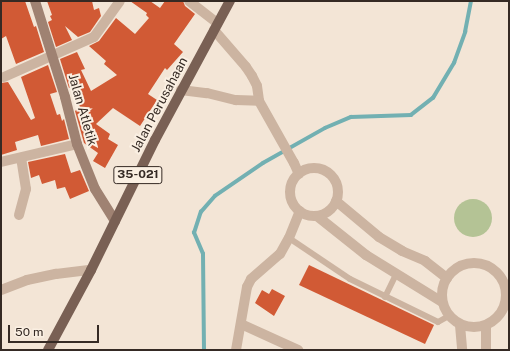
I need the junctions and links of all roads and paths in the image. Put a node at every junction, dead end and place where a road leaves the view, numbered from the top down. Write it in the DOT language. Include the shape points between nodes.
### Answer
graph roads {
  1 [pos="35,1"];
  2 [pos="120,1"];
  3 [pos="189,1"];
  4 [pos="230,1"];
  5 [pos="216,26"];
  6 [pos="52,55"];
  7 [pos="4,77"];
  8 [pos="181,90"];
  9 [pos="259,101"];
  10 [pos="77,144"];
  11 [pos="21,158"];
  12 [pos="1,162"];
  13 [pos="299,174"];
  14 [pos="336,201"];
  15 [pos="300,211"];
  16 [pos="18,215"];
  17 [pos="317,216"];
  18 [pos="115,221"];
  19 [pos="289,238"];
  20 [pos="91,270"];
  21 [pos="396,274"];
  22 [pos="447,278"];
  23 [pos="1,290"];
  24 [pos="508,295"];
  25 [pos="385,297"];
  26 [pos="442,302"];
  27 [pos="449,316"];
  28 [pos="242,324"];
  29 [pos="460,325"];
  30 [pos="486,326"];
  31 [pos="48,350"];
  32 [pos="236,350"];
  33 [pos="298,350"];
  34 [pos="462,350"];
  35 [pos="486,350"];
  1 -- 6 [label="street, Jalan Atletik"];
  2 -- 6 [label="street" via="94,37"];
  3 -- 5 [label="street"];
  4 -- 5 [label="main road, Jalan Perusahaan / 35-021"];
  5 -- 8 [label="main road, Jalan Perusahaan / 35-021"];
  5 -- 9 [label="street" via="257,86"];
  6 -- 7 [label="street"];
  6 -- 10 [label="street, Jalan Atletik"];
  8 -- 9 [label="street" via="236,100"];
  8 -- 18 [label="main road, Jalan Perusahaan / 35-021"];
  9 -- 13 [label="street"];
  10 -- 11 [label="street"];
  10 -- 18 [label="street, Jalan Atletik" via="95,189"];
  11 -- 12 [label="street"];
  11 -- 16 [label="street" via="26,190"];
  13 -- 14 [label="street" via="315,168 330,175 338,190"];
  13 -- 15 [label="street" via="291,189 292,201"];
  14 -- 17 [label="street" via="329,211"];
  14 -- 22 [label="street" via="379,237 425,261"];
  15 -- 17 [label="street"];
  15 -- 19 [label="street"];
  17 -- 21 [label="street" via="366,255"];
  18 -- 20 [label="main road, Jalan Perusahaan / 35-021"];
  19 -- 25 [label="lane" via="350,279"];
  19 -- 28 [label="street" via="280,254 249,282 244,296"];
  20 -- 23 [label="street" via="27,280"];
  20 -- 31 [label="main road, Jalan Perusahaan / 35-021"];
  21 -- 25 [label="lane"];
  21 -- 26 [label="street"];
  22 -- 24 [label="street" via="463,265 484,264 500,276"];
  22 -- 26 [label="street"];
  24 -- 30 [label="street" via="501,314"];
  25 -- 27 [label="lane" via="438,322"];
  26 -- 27 [label="street"];
  27 -- 29 [label="street"];
  28 -- 32 [label="street"];
  28 -- 33 [label="street"];
  29 -- 30 [label="street" via="468,328"];
  29 -- 34 [label="street"];
  30 -- 35 [label="street"];
}
